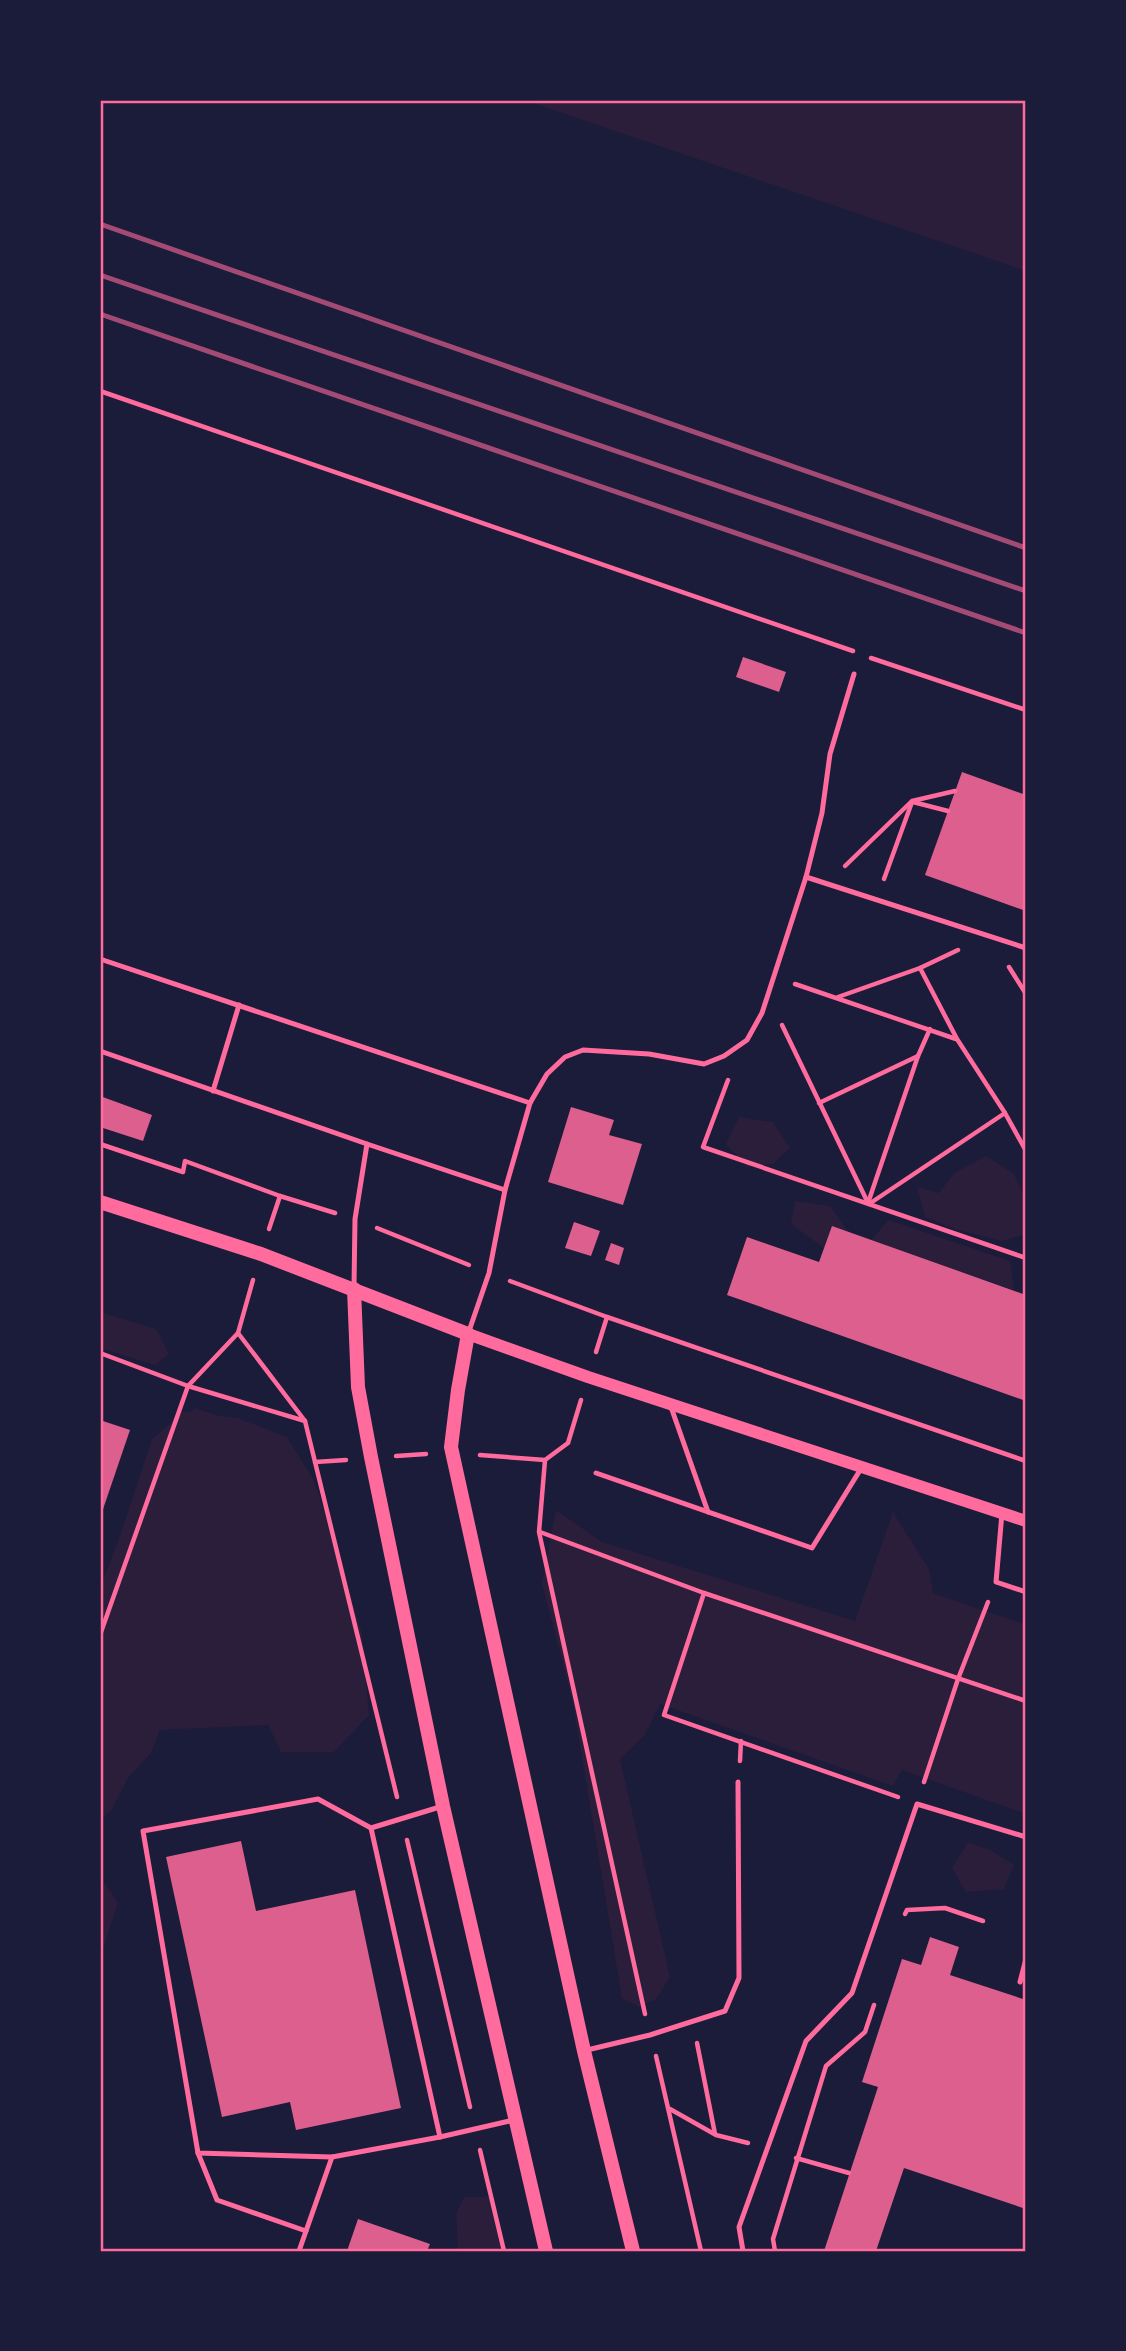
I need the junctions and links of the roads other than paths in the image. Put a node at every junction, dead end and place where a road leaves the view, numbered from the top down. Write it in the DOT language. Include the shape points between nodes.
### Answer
graph roads {
  1 [pos="854,674"];
  2 [pos="806,877"];
  3 [pos="1026,948"];
  4 [pos="100,959"];
  5 [pos="239,1006"];
  6 [pos="100,1051"];
  7 [pos="213,1091"];
  8 [pos="530,1103"];
  9 [pos="367,1144"];
  10 [pos="505,1190"];
  11 [pos="100,1202"];
  12 [pos="354,1289"];
  13 [pos="468,1334"];
  14 [pos="670,1404"];
  15 [pos="862,1467"];
  16 [pos="596,1473"];
  17 [pos="708,1512"];
  18 [pos="1002,1513"];
  19 [pos="1026,1521"];
  20 [pos="1026,1592"];
  21 [pos="738,1782"];
  22 [pos="443,1805"];
  23 [pos="371,1828"];
  24 [pos="1026,1837"];
  25 [pos="1026,1959"];
  26 [pos="1020,1982"];
  27 [pos="584,2051"];
  28 [pos="515,2120"];
  29 [pos="440,2137"];
  30 [pos="198,2153"];
  31 [pos="331,2157"];
  32 [pos="306,2231"];
  33 [pos="299,2251"];
  34 [pos="547,2251"];
  35 [pos="632,2251"];
  36 [pos="743,2251"];
  1 -- 2 [label="lane" via="830,754"];
  2 -- 3 [label="lane"];
  2 -- 8 [label="lane" via="762,1013 747,1040 704,1064 583,1049 565,1057 547,1074"];
  4 -- 5 [label="lane"];
  5 -- 7 [label="lane"];
  5 -- 8 [label="lane"];
  6 -- 7 [label="lane"];
  7 -- 9 [label="lane"];
  8 -- 10 [label="lane"];
  9 -- 10 [label="lane"];
  9 -- 12 [label="lane" via="355,1220"];
  10 -- 13 [label="lane" via="489,1272"];
  11 -- 12 [label="main road"];
  12 -- 13 [label="main road"];
  12 -- 22 [label="main road" via="358,1387"];
  13 -- 14 [label="street"];
  13 -- 27 [label="main road" via="451,1447"];
  14 -- 15 [label="street"];
  14 -- 17 [label="lane"];
  15 -- 17 [label="lane" via="812,1548"];
  15 -- 18 [label="street"];
  16 -- 17 [label="lane"];
  18 -- 19 [label="street"];
  18 -- 20 [label="lane" via="996,1582"];
  21 -- 27 [label="lane" via="739,1978 725,2011"];
  22 -- 23 [label="lane"];
  22 -- 28 [label="main road"];
  23 -- 29 [label="lane"];
  23 -- 30 [label="lane" via="318,1799 143,1831"];
  24 -- 36 [label="lane" via="917,1804 852,1993 806,2041 739,2227"];
  25 -- 26 [label="lane"];
  27 -- 35 [label="main road"];
  28 -- 29 [label="lane"];
  28 -- 34 [label="main road"];
  29 -- 31 [label="lane"];
  30 -- 31 [label="lane"];
  30 -- 32 [label="lane" via="217,2200"];
  31 -- 32 [label="lane"];
  32 -- 33 [label="lane"];
}
